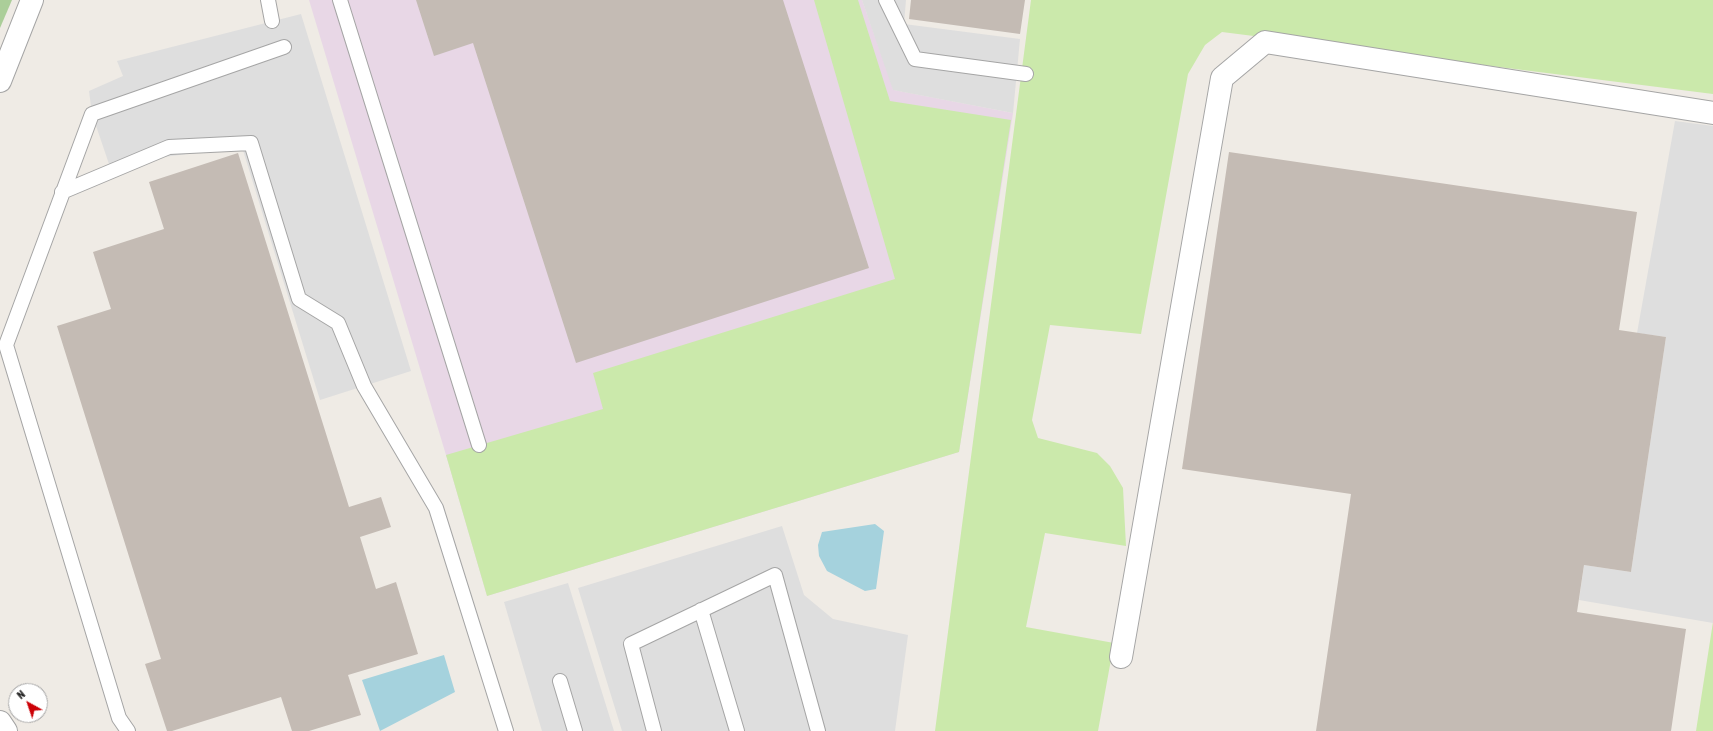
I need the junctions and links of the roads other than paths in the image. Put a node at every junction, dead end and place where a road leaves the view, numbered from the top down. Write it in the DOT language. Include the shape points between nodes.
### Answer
graph roads {
  1 [pos="32,0"];
  2 [pos="268,0"];
  3 [pos="340,0"];
  4 [pos="886,0"];
  5 [pos="272,21"];
  6 [pos="284,47"];
  7 [pos="1026,74"];
  8 [pos="0,81"];
  9 [pos="1713,113"];
  10 [pos="62,192"];
  11 [pos="480,445"];
  12 [pos="701,610"];
  13 [pos="1121,657"];
  14 [pos="560,681"];
  15 [pos="0,722"];
  16 [pos="6,731"];
  17 [pos="128,731"];
  18 [pos="506,731"];
  19 [pos="575,731"];
  20 [pos="654,731"];
  21 [pos="737,731"];
  22 [pos="818,731"];
  1 -- 8 [label="street"];
  2 -- 5 [label="lane"];
  3 -- 11 [label="lane"];
  4 -- 7 [label="lane" via="915,59"];
  6 -- 10 [label="lane" via="92,114"];
  9 -- 13 [label="street" via="1265,42 1222,78"];
  10 -- 17 [label="lane" via="6,345 119,718"];
  10 -- 18 [label="lane" via="169,147 251,143 299,299 338,323 364,386 436,508"];
  12 -- 20 [label="lane" via="631,644"];
  12 -- 21 [label="lane"];
  12 -- 22 [label="lane" via="775,575"];
  14 -- 19 [label="lane"];
  15 -- 16 [label="street"];
}
